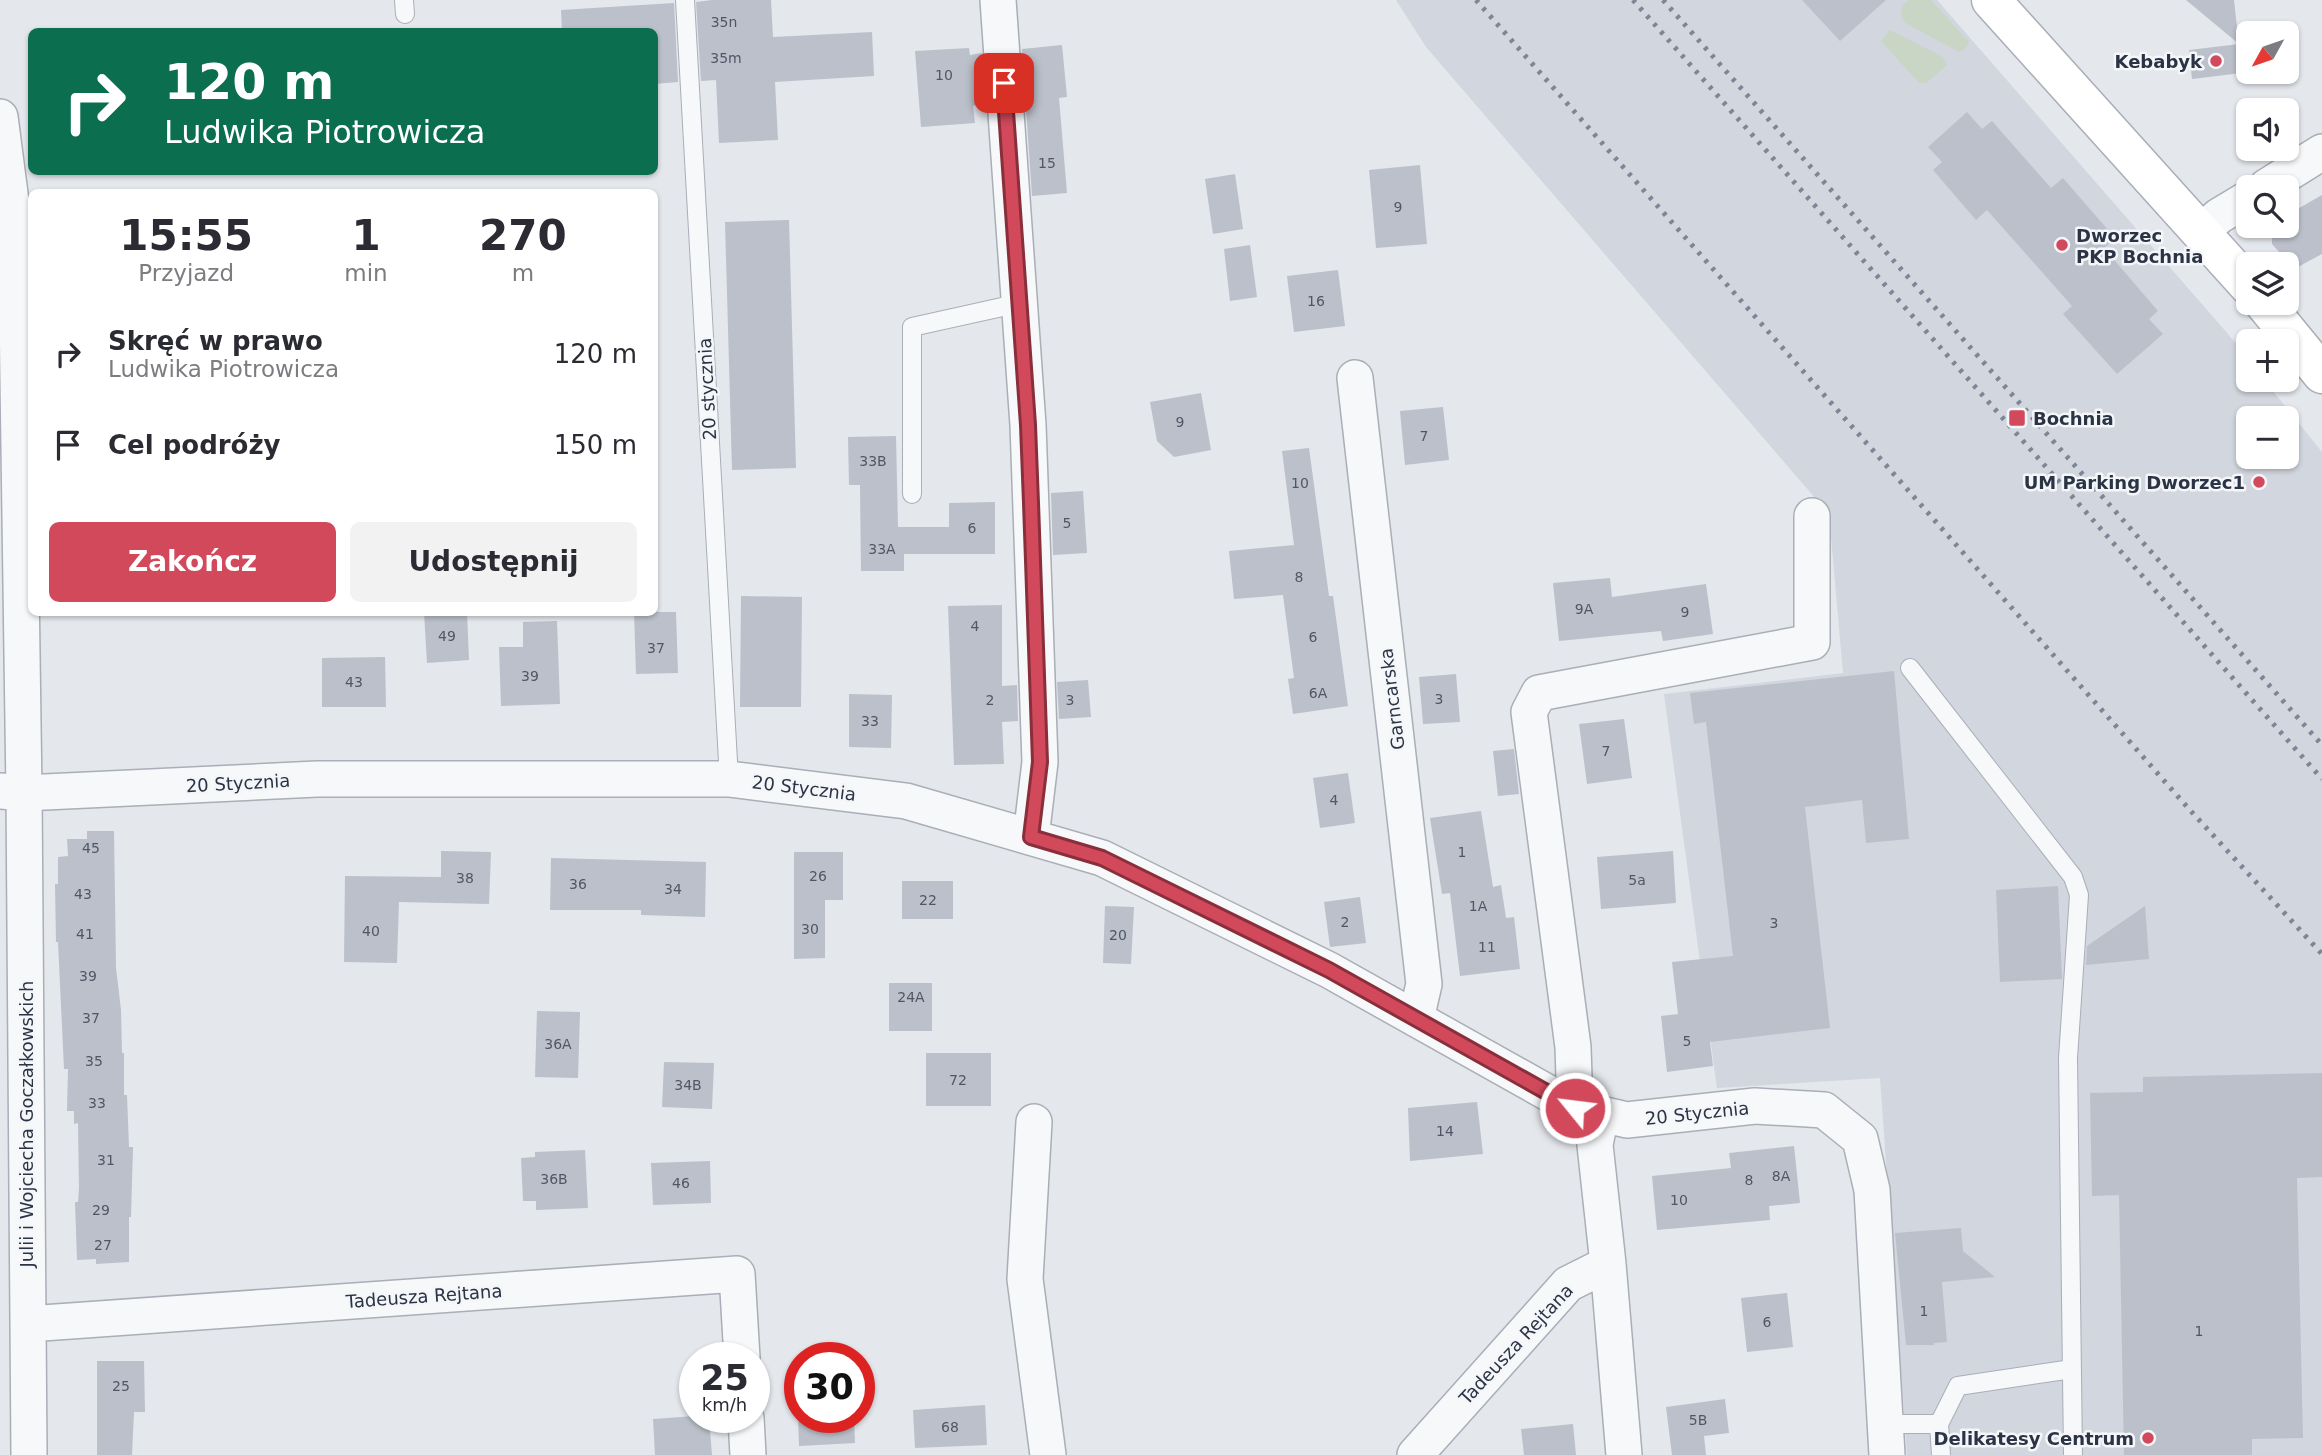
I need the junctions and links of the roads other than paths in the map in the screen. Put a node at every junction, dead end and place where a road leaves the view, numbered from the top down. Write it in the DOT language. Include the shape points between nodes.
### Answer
graph roads {
  1 [pos="685,0"];
  2 [pos="998,0"];
  3 [pos="1991,0"];
  4 [pos="0,117"];
  5 [pos="2322,152"];
  6 [pos="2285,175"];
  7 [pos="2236,206"];
  8 [pos="2201,233"];
  9 [pos="2236,272"];
  10 [pos="1020,303"];
  11 [pos="2274,315"];
  12 [pos="2322,374"];
  13 [pos="1355,377"];
  14 [pos="9,379"];
  15 [pos="912,494"];
  16 [pos="1812,516"];
  17 [pos="1910,668"];
  18 [pos="729,779"];
  19 [pos="12,792"];
  20 [pos="1031,837"];
  21 [pos="1416,1019"];
  22 [pos="1588,1111"];
  23 [pos="1034,1122"];
  24 [pos="1608,1264"];
  25 [pos="28,1324"];
  26 [pos="741,1342"];
  27 [pos="2072,1369"];
  28 [pos="1939,1424"];
  29 [pos="747,1433"];
  30 [pos="1887,1440"];
  31 [pos="29,1455"];
  32 [pos="748,1455"];
  33 [pos="1048,1455"];
  34 [pos="1415,1455"];
  35 [pos="1624,1455"];
  36 [pos="1941,1455"];
  37 [pos="2073,1455"];
  1 -- 18 [label="lane, 20 stycznia"];
  2 -- 10 [label="street"];
  3 -- 8 [label="main road"];
  4 -- 14 [label="street" via="16,240"];
  5 -- 6 [label="street"];
  7 -- 8 [label="street"];
  8 -- 9 [label="main road"];
  10 -- 15 [label="lane" via="912,327"];
  10 -- 20 [label="street" via="1040,762"];
  11 -- 12 [label="main road"];
  13 -- 21 [label="street, Garncarska" via="1424,984"];
  14 -- 19 [label="street"];
  16 -- 22 [label="street" via="1812,642 1539,693 1529,712 1573,1047"];
  17 -- 27 [label="lane" via="2073,877 2080,895 2068,1058"];
  18 -- 19 [label="street, 20 Stycznia" via="317,779"];
  18 -- 20 [label="street, 20 Stycznia" via="906,801"];
  19 -- 25 [label="street, Julii i Wojciecha Goczałkowskich"];
  20 -- 21 [label="street, 20 Stycznia" via="1102,858 1329,970"];
  21 -- 22 [label="street, 20 Stycznia"];
  22 -- 24 [label="street"];
  22 -- 30 [label="street, 20 Stycznia" via="1627,1120 1755,1106 1825,1110 1860,1139 1872,1190"];
  23 -- 33 [label="street" via="1025,1279"];
  24 -- 34 [label="street, Tadeusza Rejtana" via="1568,1284"];
  24 -- 35 [label="street"];
  25 -- 26 [label="street, Tadeusza Rejtana" via="737,1274"];
  25 -- 31 [label="street, Julii i Wojciecha Goczałkowskich"];
  27 -- 28 [label="lane" via="1958,1386"];
  27 -- 37 [label="lane"];
  28 -- 30 [label="lane"];
  28 -- 36 [label="lane"];
  29 -- 32 [label="street"];
}
